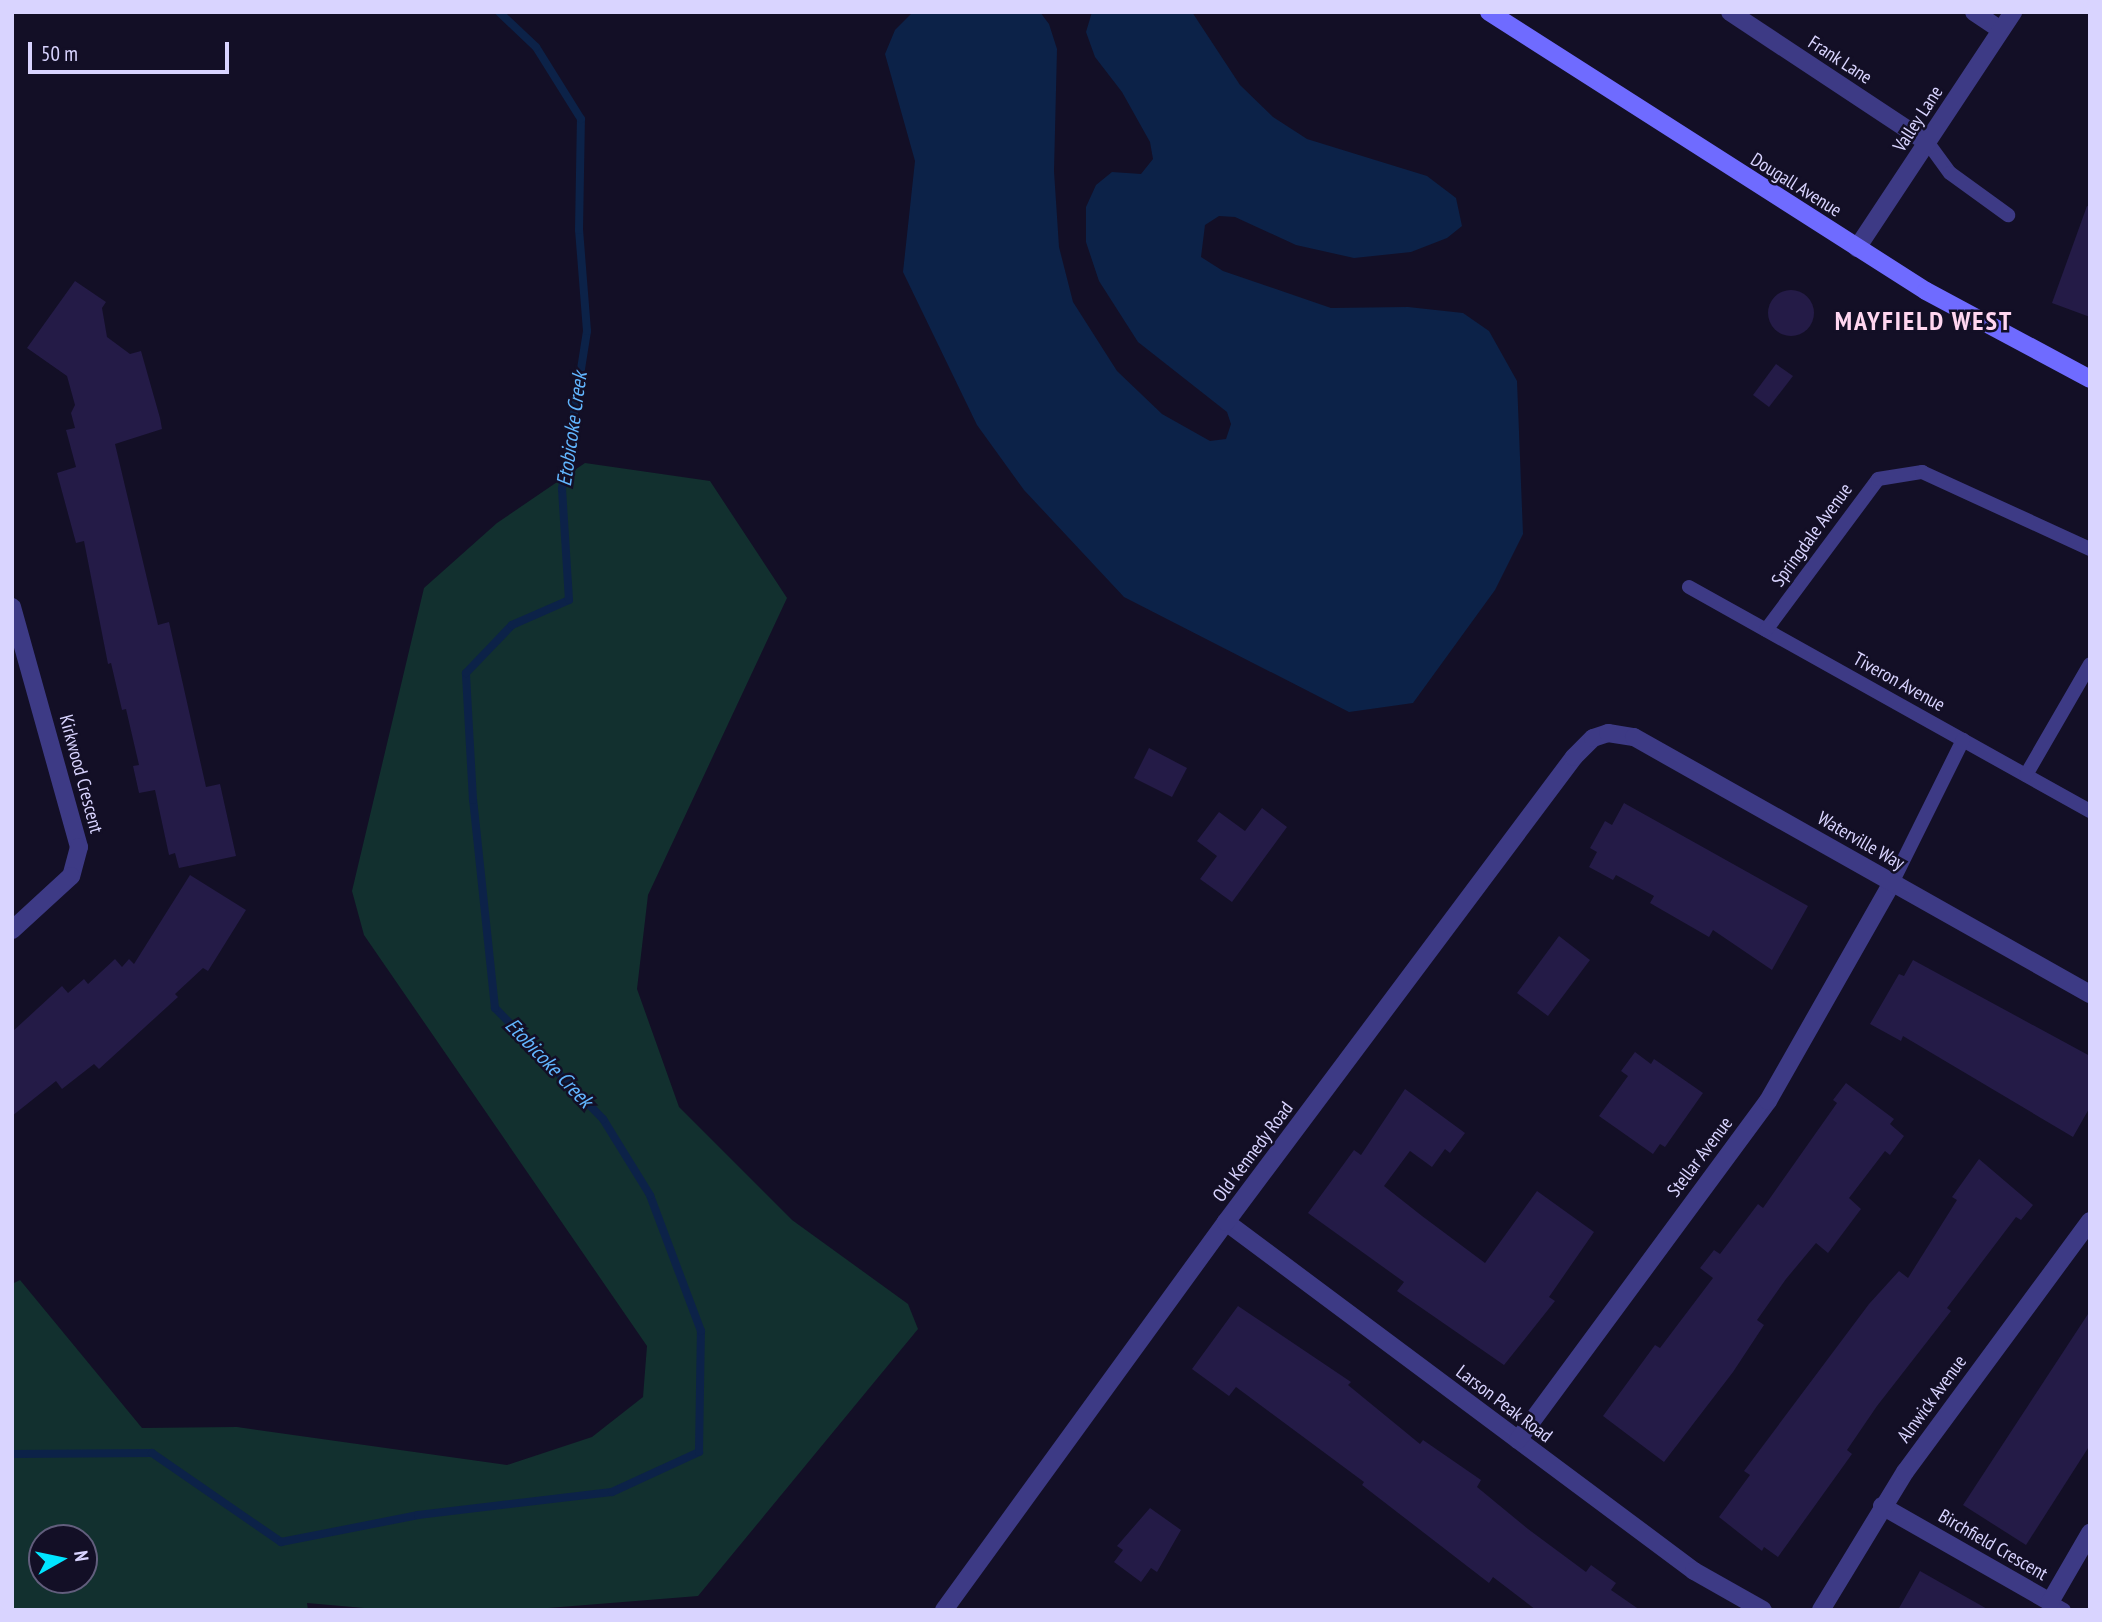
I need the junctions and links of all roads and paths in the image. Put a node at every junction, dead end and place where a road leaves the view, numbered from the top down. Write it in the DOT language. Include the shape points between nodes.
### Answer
graph roads {
  1 [pos="1489,12"];
  2 [pos="1730,12"];
  3 [pos="1974,12"];
  4 [pos="2013,12"];
  5 [pos="2001,30"];
  6 [pos="1928,143"];
  7 [pos="2008,215"];
  8 [pos="1857,248"];
  9 [pos="2090,379"];
  10 [pos="2090,549"];
  11 [pos="1689,587"];
  12 [pos="12,607"];
  13 [pos="1766,630"];
  14 [pos="2090,664"];
  15 [pos="1608,733"];
  16 [pos="1963,740"];
  17 [pos="2026,775"];
  18 [pos="2090,811"];
  19 [pos="1892,883"];
  20 [pos="12,930"];
  21 [pos="2090,995"];
  22 [pos="2090,1221"];
  23 [pos="1226,1222"];
  24 [pos="1518,1440"];
  25 [pos="1882,1506"];
  26 [pos="2090,1533"];
  27 [pos="2057,1606"];
  28 [pos="944,1610"];
  29 [pos="1763,1610"];
  30 [pos="1821,1610"];
  1 -- 8 [label="street, Dougall Avenue"];
  2 -- 6 [label="street, Frank Lane"];
  3 -- 5 [label="street"];
  4 -- 5 [label="street, Valley Lane"];
  5 -- 6 [label="street, Valley Lane"];
  6 -- 7 [label="lane" via="1950,173"];
  6 -- 8 [label="street, Valley Lane"];
  8 -- 9 [label="street, Dougall Avenue" via="1926,291"];
  10 -- 13 [label="lane, Springdale Avenue" via="1922,472 1878,479"];
  11 -- 13 [label="lane, Tiveron Avenue"];
  12 -- 20 [label="street, Kirkwood Crescent" via="79,847 71,876"];
  13 -- 16 [label="lane, Tiveron Avenue"];
  14 -- 17 [label="lane"];
  15 -- 19 [label="street, Waterville Way" via="1634,737"];
  15 -- 23 [label="street, Old Kennedy Road" via="1592,738 1574,757"];
  16 -- 17 [label="lane, Tiveron Avenue"];
  16 -- 19 [label="lane"];
  17 -- 18 [label="lane, Tiveron Avenue"];
  19 -- 21 [label="street, Waterville Way"];
  19 -- 24 [label="street, Stellar Avenue" via="1768,1101"];
  22 -- 25 [label="street, Alnwick Avenue"];
  23 -- 24 [label="street, Larson Peak Road"];
  23 -- 28 [label="street, Old Kennedy Road"];
  24 -- 29 [label="street, Larson Peak Road" via="1694,1571"];
  25 -- 27 [label="street, Birchfield Crescent"];
  25 -- 30 [label="street, Alnwick Avenue"];
  26 -- 27 [label="street, Birchfield Crescent"];
}
